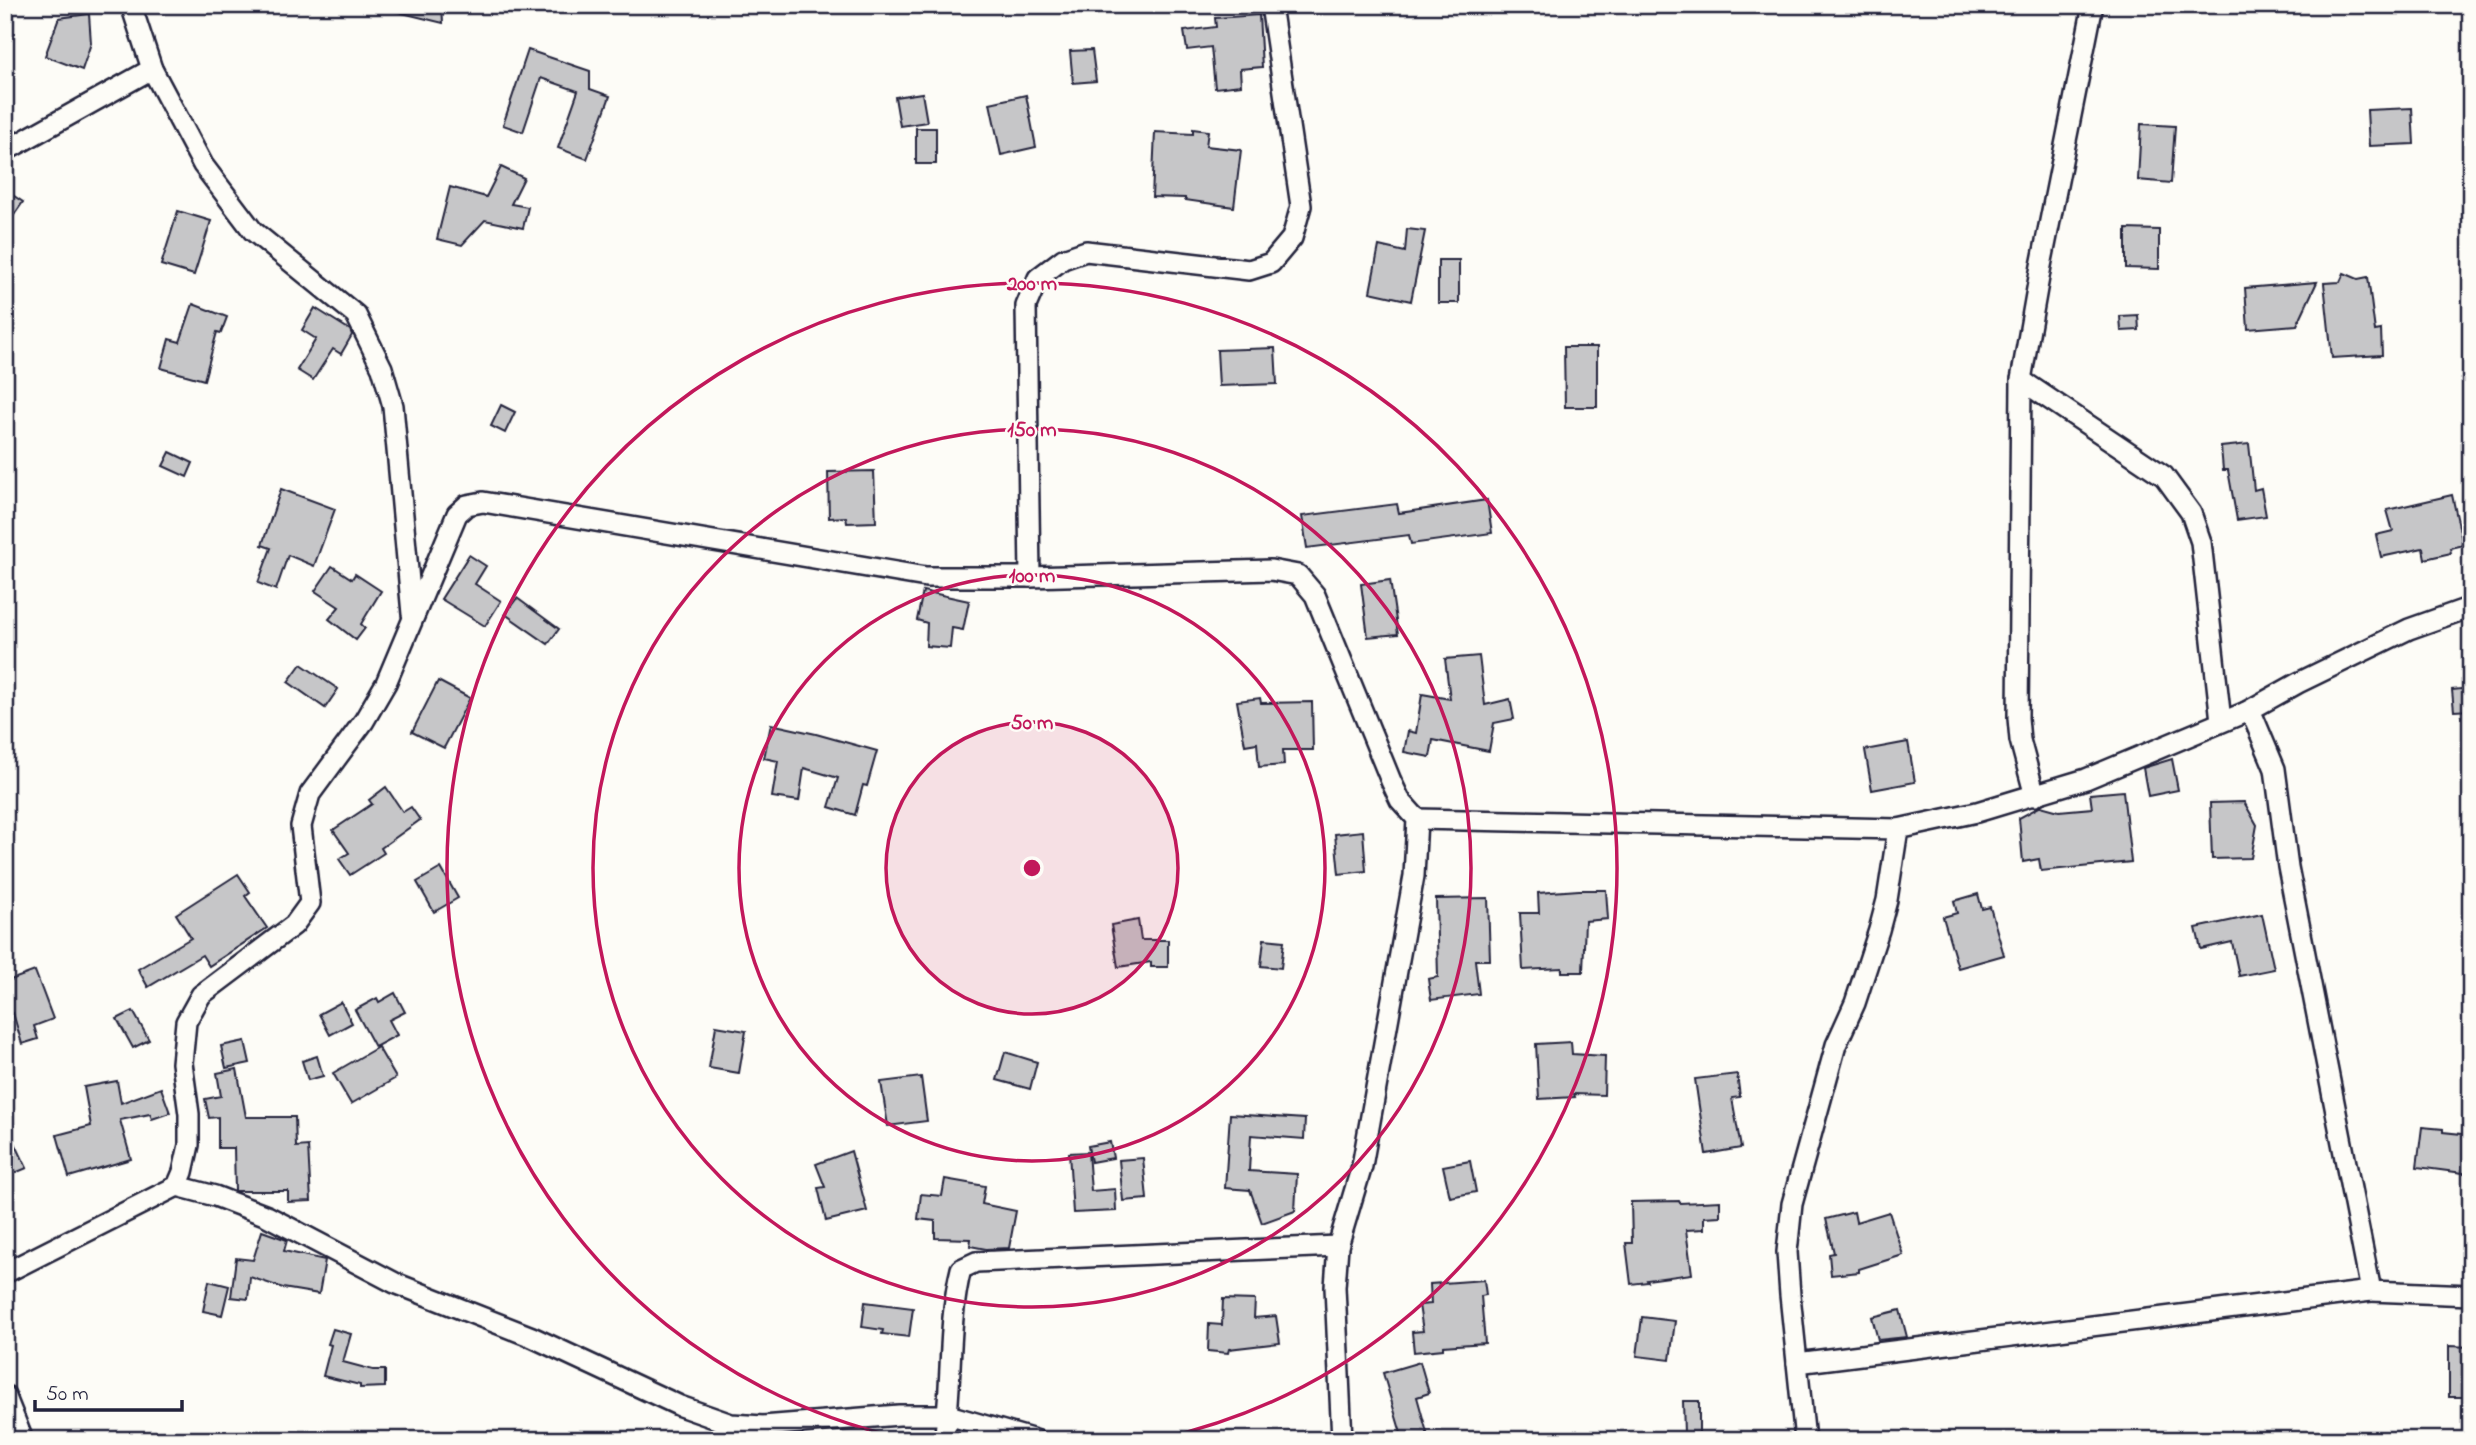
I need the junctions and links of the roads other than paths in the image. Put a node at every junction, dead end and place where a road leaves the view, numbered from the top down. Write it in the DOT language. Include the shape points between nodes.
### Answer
graph roads {
  1 [pos="131,5"];
  2 [pos="1271,5"];
  3 [pos="2093,5"];
  4 [pos="152,69"];
  5 [pos="5,151"];
  6 [pos="2021,380"];
  7 [pos="1030,577"];
  8 [pos="2471,607"];
  9 [pos="413,618"];
  10 [pos="2246,712"];
  11 [pos="2221,721"];
  12 [pos="2035,796"];
  13 [pos="1418,819"];
  14 [pos="1898,829"];
  15 [pos="177,1186"];
  16 [pos="1338,1246"];
  17 [pos="5,1273"];
  18 [pos="2371,1291"];
  19 [pos="2471,1295"];
  20 [pos="1797,1363"];
  21 [pos="5,1395"];
  22 [pos="948,1415"];
  23 [pos="23,1440"];
  24 [pos="944,1440"];
  25 [pos="1035,1440"];
  26 [pos="1342,1440"];
  27 [pos="1805,1440"];
  1 -- 4 [label="street"];
  2 -- 7 [label="street" via="1301,206 1292,238 1271,262 1249,270 1086,251 1063,259 1038,278 1026,306"];
  3 -- 6 [label="street"];
  4 -- 5 [label="street"];
  4 -- 9 [label="street" via="203,164 253,231 356,315 382,368 393,405"];
  6 -- 11 [label="street" via="2164,476 2191,513 2202,542"];
  6 -- 12 [label="street" via="2018,718"];
  7 -- 9 [label="street" via="926,577 483,502 467,505 457,514"];
  7 -- 13 [label="street" via="1271,570 1298,575 1315,595 1400,800"];
  8 -- 10 [label="street" via="2409,629"];
  9 -- 15 [label="street" via="364,721 310,794 301,827 310,903 294,926 201,995 186,1022 182,1063 189,1145"];
  10 -- 11 [label="street"];
  10 -- 18 [label="street" via="2254,719 2275,769 2288,867"];
  11 -- 12 [label="street"];
  12 -- 14 [label="street"];
  13 -- 14 [label="street"];
  13 -- 16 [label="street" via="1414,876 1362,1166"];
  14 -- 20 [label="street" via="1888,900 1855,1003 1836,1045 1792,1204 1787,1252"];
  15 -- 17 [label="street"];
  15 -- 22 [label="street" via="267,1216 395,1283 731,1424"];
  16 -- 22 [label="street" via="976,1262 961,1269 954,1296"];
  16 -- 26 [label="street" via="1335,1287"];
  18 -- 19 [label="street"];
  18 -- 20 [label="street"];
  20 -- 27 [label="street"];
  21 -- 23 [label="street"];
  22 -- 24 [label="street"];
  22 -- 25 [label="street"];
}
